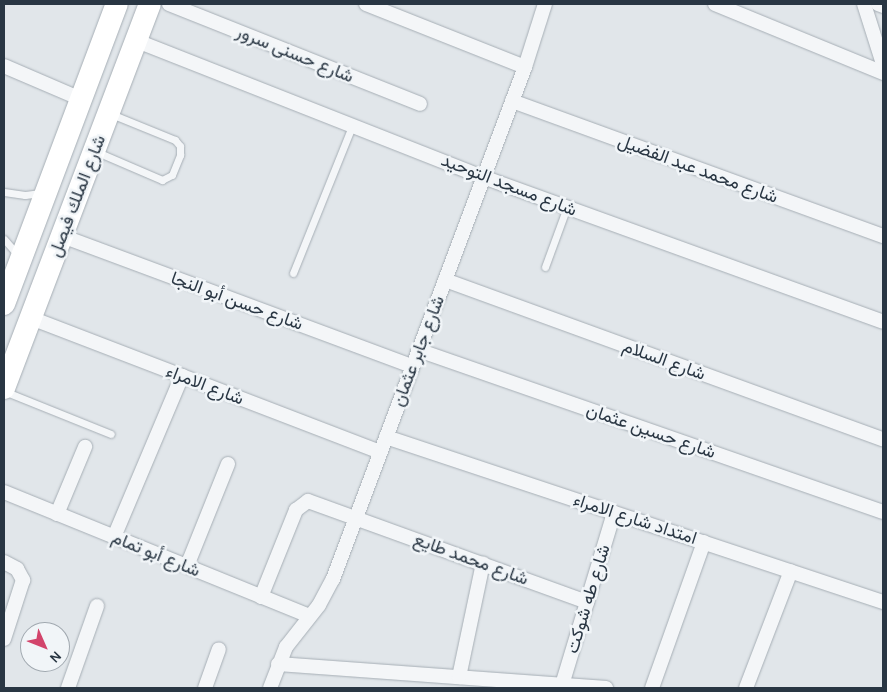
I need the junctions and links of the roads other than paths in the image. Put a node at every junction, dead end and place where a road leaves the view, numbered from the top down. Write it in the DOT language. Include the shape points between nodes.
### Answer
graph roads {
  1 [pos="117,4"];
  2 [pos="150,4"];
  3 [pos="169,4"];
  4 [pos="366,4"];
  5 [pos="545,4"];
  6 [pos="716,4"];
  7 [pos="864,4"];
  8 [pos="878,4"];
  9 [pos="883,6"];
  10 [pos="137,40"];
  11 [pos="883,64"];
  12 [pos="4,66"];
  13 [pos="525,67"];
  14 [pos="883,73"];
  15 [pos="82,99"];
  16 [pos="512,101"];
  17 [pos="420,104"];
  18 [pos="109,114"];
  19 [pos="353,123"];
  20 [pos="94,151"];
  21 [pos="484,177"];
  22 [pos="4,192"];
  23 [pos="46,192"];
  24 [pos="567,207"];
  25 [pos="62,236"];
  26 [pos="883,236"];
  27 [pos="4,239"];
  28 [pos="13,266"];
  29 [pos="545,267"];
  30 [pos="293,273"];
  31 [pos="445,280"];
  32 [pos="4,304"];
  33 [pos="31,318"];
  34 [pos="883,322"];
  35 [pos="418,350"];
  36 [pos="412,366"];
  37 [pos="182,376"];
  38 [pos="4,389"];
  39 [pos="111,434"];
  40 [pos="386,437"];
  41 [pos="883,439"];
  42 [pos="85,447"];
  43 [pos="380,452"];
  44 [pos="228,464"];
  45 [pos="4,492"];
  46 [pos="614,512"];
  47 [pos="883,512"];
  48 [pos="57,514"];
  49 [pos="356,516"];
  50 [pos="114,537"];
  51 [pos="704,542"];
  52 [pos="4,562"];
  53 [pos="483,563"];
  54 [pos="187,566"];
  55 [pos="791,571"];
  56 [pos="261,596"];
  57 [pos="587,602"];
  58 [pos="883,602"];
  59 [pos="97,606"];
  60 [pos="309,616"];
  61 [pos="4,639"];
  62 [pos="219,648"];
  63 [pos="278,664"];
  64 [pos="459,677"];
  65 [pos="562,685"];
  66 [pos="68,688"];
  67 [pos="204,688"];
  68 [pos="270,688"];
  69 [pos="606,688"];
  70 [pos="652,688"];
  71 [pos="746,688"];
  1 -- 15 [label="main road, شارع الملك فيصل"];
  2 -- 10 [label="main road, شارع الملك فيصل"];
  3 -- 17 [label="street, شارع حسنى سرور"];
  4 -- 13 [label="street"];
  5 -- 13 [label="street, شارع جابر عثمان"];
  6 -- 14 [label="street"];
  7 -- 11 [label="street"];
  8 -- 9 [label="street"];
  10 -- 18 [label="main road, شارع الملك فيصل"];
  10 -- 19 [label="street, شارع مسجد التوحيد"];
  12 -- 15 [label="street"];
  13 -- 16 [label="street, شارع جابر عثمان"];
  15 -- 23 [label="main road, شارع الملك فيصل"];
  16 -- 21 [label="street, شارع جابر عثمان"];
  16 -- 26 [label="street, شارع محمد عبد الفضيل"];
  18 -- 20 [label="main road, شارع الملك فيصل"];
  18 -- 20 [label="lane" via="175,140 180,146 180,154 172,175 162,180"];
  19 -- 21 [label="street, شارع مسجد التوحيد"];
  19 -- 30 [label="lane"];
  20 -- 25 [label="main road, شارع الملك فيصل"];
  21 -- 24 [label="street, شارع مسجد التوحيد"];
  21 -- 31 [label="street, شارع جابر عثمان"];
  22 -- 23 [label="lane" via="25,195"];
  23 -- 28 [label="main road, شارع الملك فيصل"];
  24 -- 29 [label="lane"];
  24 -- 34 [label="street, شارع مسجد التوحيد"];
  25 -- 33 [label="main road, شارع الملك فيصل"];
  25 -- 36 [label="street, شارع حسن أبو النجا"];
  27 -- 28 [label="lane" via="16,250"];
  28 -- 32 [label="main road, شارع الملك فيصل"];
  31 -- 35 [label="street, شارع جابر عثمان"];
  31 -- 41 [label="street, شارع السلام"];
  33 -- 37 [label="street, شارع الامراء"];
  33 -- 38 [label="main road, شارع الملك فيصل"];
  35 -- 36 [label="street, شارع جابر عثمان"];
  35 -- 47 [label="street, شارع حسين عثمان"];
  36 -- 40 [label="street, شارع جابر عثمان"];
  37 -- 43 [label="street, شارع الامراء"];
  37 -- 50 [label="street"];
  38 -- 39 [label="lane"];
  40 -- 43 [label="street, شارع جابر عثمان"];
  40 -- 46 [label="street, امتداد شارع الامراء"];
  42 -- 48 [label="street"];
  43 -- 49 [label="street, شارع جابر عثمان"];
  44 -- 54 [label="street"];
  45 -- 48 [label="street, شارع أبو تمام"];
  46 -- 51 [label="street, امتداد شارع الامراء"];
  46 -- 57 [label="street, شارع طه شوكت"];
  48 -- 50 [label="street, شارع أبو تمام"];
  49 -- 53 [label="street, شارع محمد طايع"];
  49 -- 56 [label="street, شارع محمد طايع" via="312,502 300,504"];
  49 -- 60 [label="street, شارع جابر عثمان" via="333,579"];
  50 -- 54 [label="street, شارع أبو تمام"];
  51 -- 55 [label="street, امتداد شارع الامراء"];
  51 -- 70 [label="street"];
  52 -- 61 [label="street" via="17,569 24,580"];
  53 -- 57 [label="street, شارع محمد طايع"];
  53 -- 64 [label="street"];
  54 -- 56 [label="street, شارع أبو تمام"];
  55 -- 58 [label="street, امتداد شارع الامراء"];
  55 -- 71 [label="street"];
  56 -- 60 [label="street, شارع أبو تمام"];
  57 -- 65 [label="street, شارع طه شوكت"];
  59 -- 66 [label="street"];
  60 -- 63 [label="street, شارع جابر عثمان" via="296,630"];
  62 -- 67 [label="street"];
  63 -- 64 [label="street"];
  63 -- 68 [label="street, شارع جابر عثمان"];
  64 -- 65 [label="street"];
  65 -- 69 [label="street"];
}
